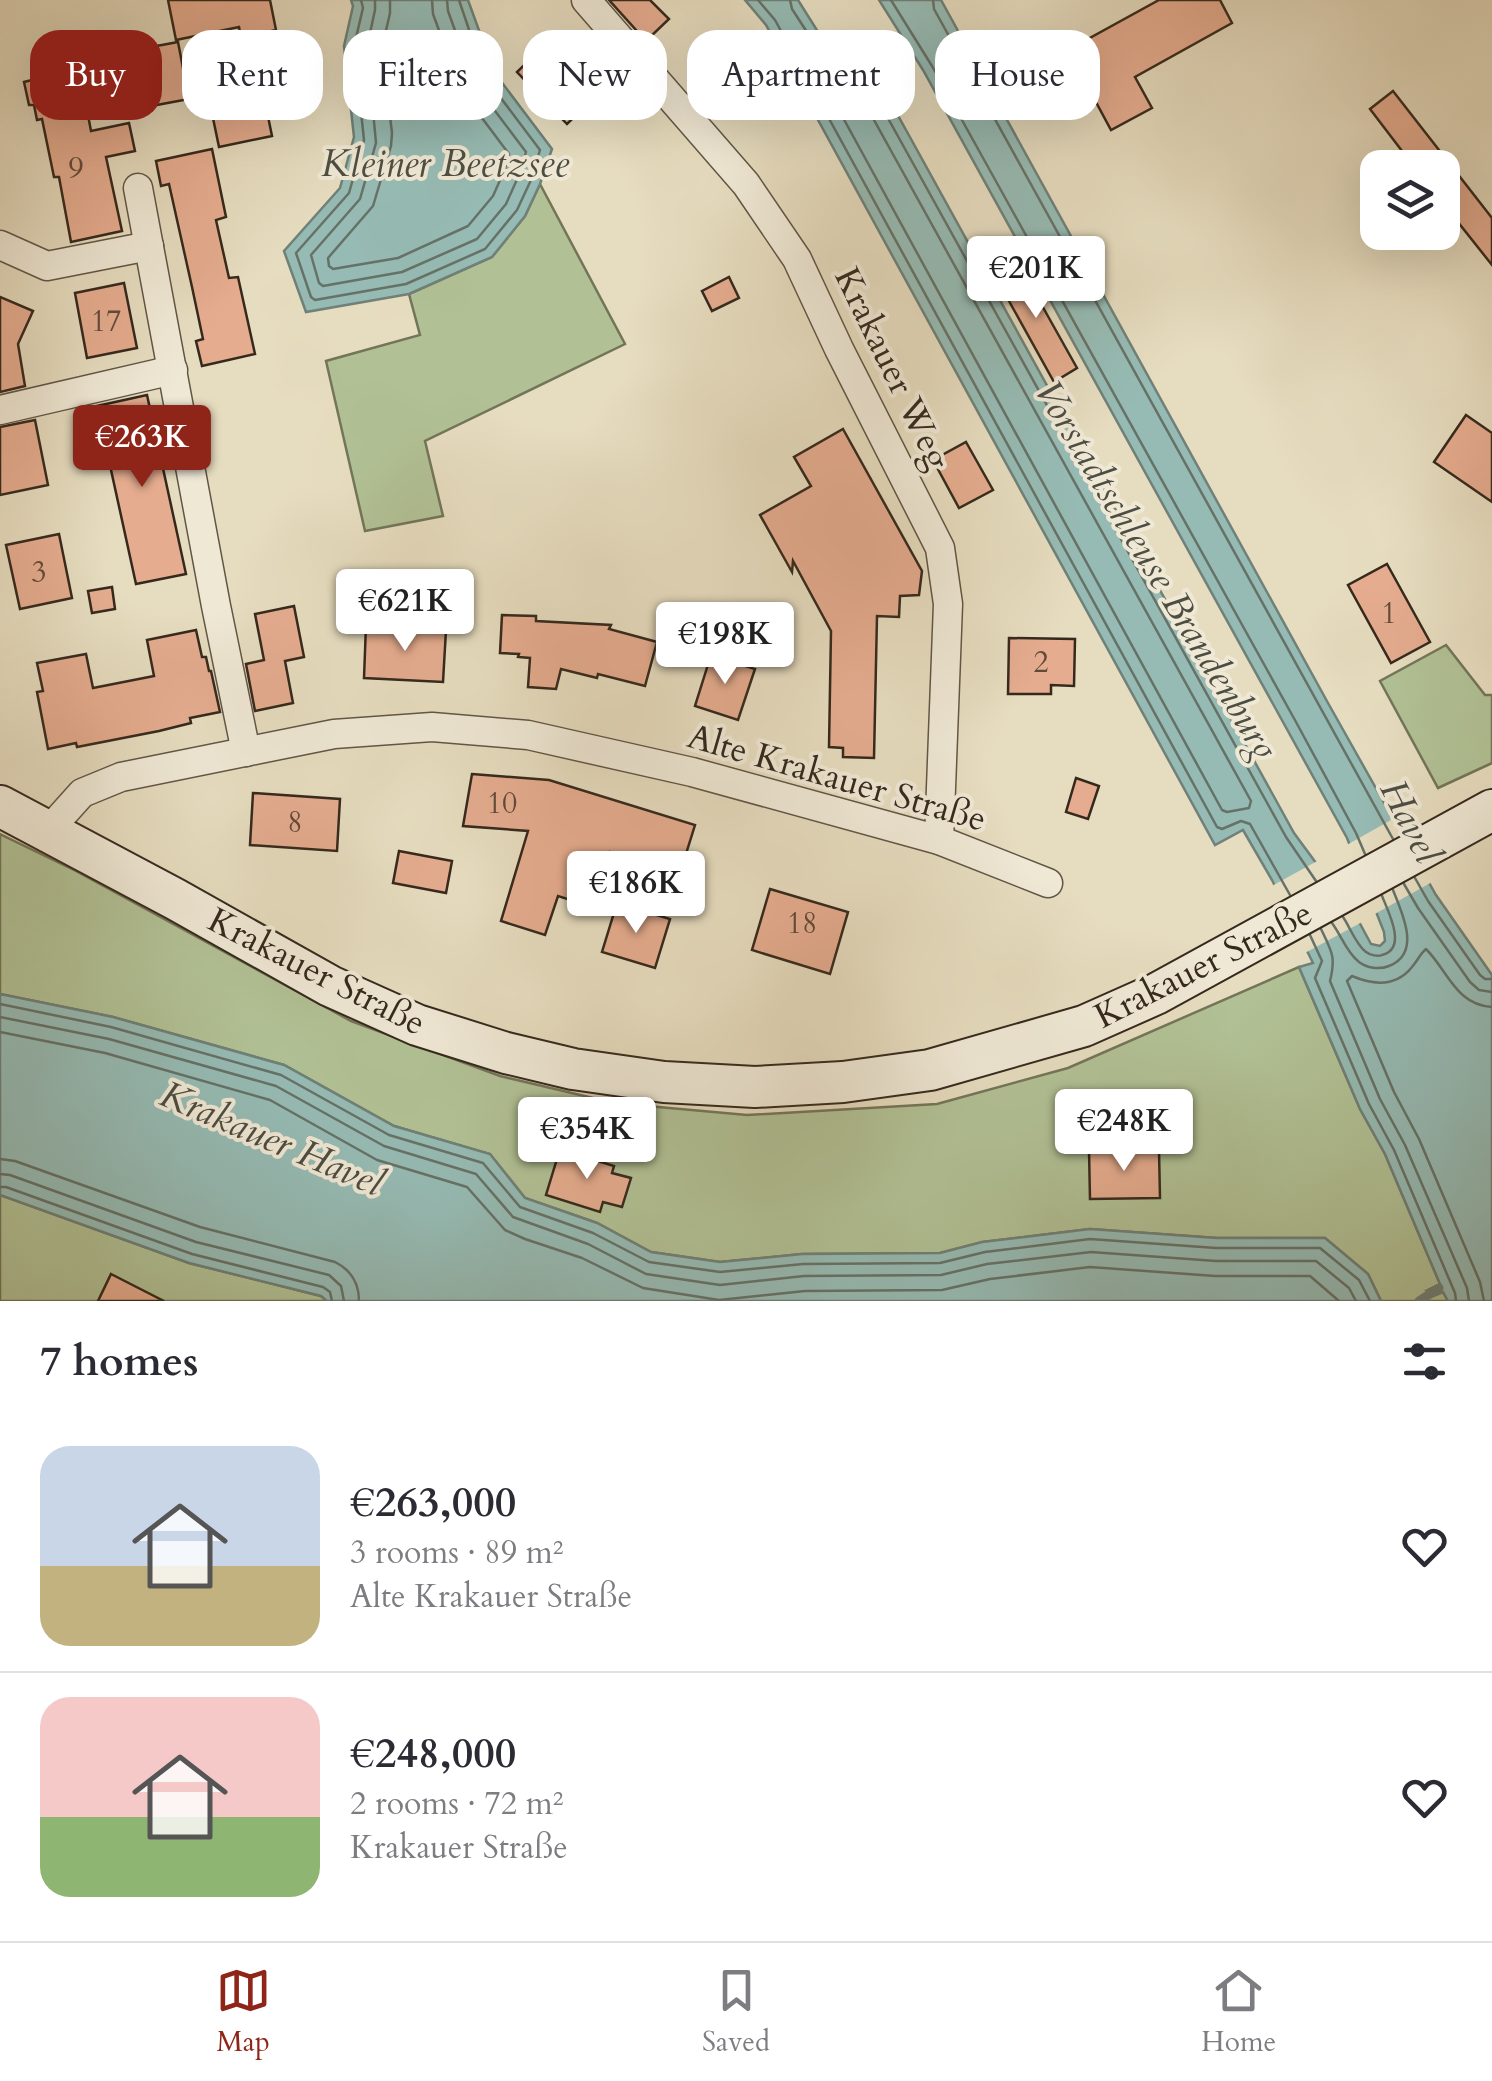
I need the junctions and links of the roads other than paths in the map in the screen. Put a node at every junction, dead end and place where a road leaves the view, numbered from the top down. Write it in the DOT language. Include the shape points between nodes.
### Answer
graph roads {
  1 [pos="586,0"];
  2 [pos="138,188"];
  3 [pos="0,245"];
  4 [pos="148,246"];
  5 [pos="173,370"];
  6 [pos="0,410"];
  7 [pos="246,752"];
  8 [pos="0,806"];
  9 [pos="1486,813"];
  10 [pos="47,832"];
  11 [pos="938,840"];
  12 [pos="1048,884"];
  1 -- 11 [label="street, Krakauer Weg" via="746,184 798,259 940,548 948,604"];
  2 -- 4 [label="street"];
  3 -- 4 [label="street" via="47,266"];
  4 -- 5 [label="street"];
  5 -- 6 [label="street"];
  5 -- 7 [label="street"];
  7 -- 10 [label="street, Alte Krakauer Straße" via="121,777 82,793"];
  7 -- 11 [label="street, Alte Krakauer Straße" via="334,734 432,728 528,735"];
  8 -- 10 [label="main road, Krakauer Straße"];
  9 -- 10 [label="main road, Krakauer Straße" via="1156,994 1084,1026 930,1070 755,1087 573,1069 417,1025 330,986"];
  11 -- 12 [label="street, Alte Krakauer Straße"];
}
